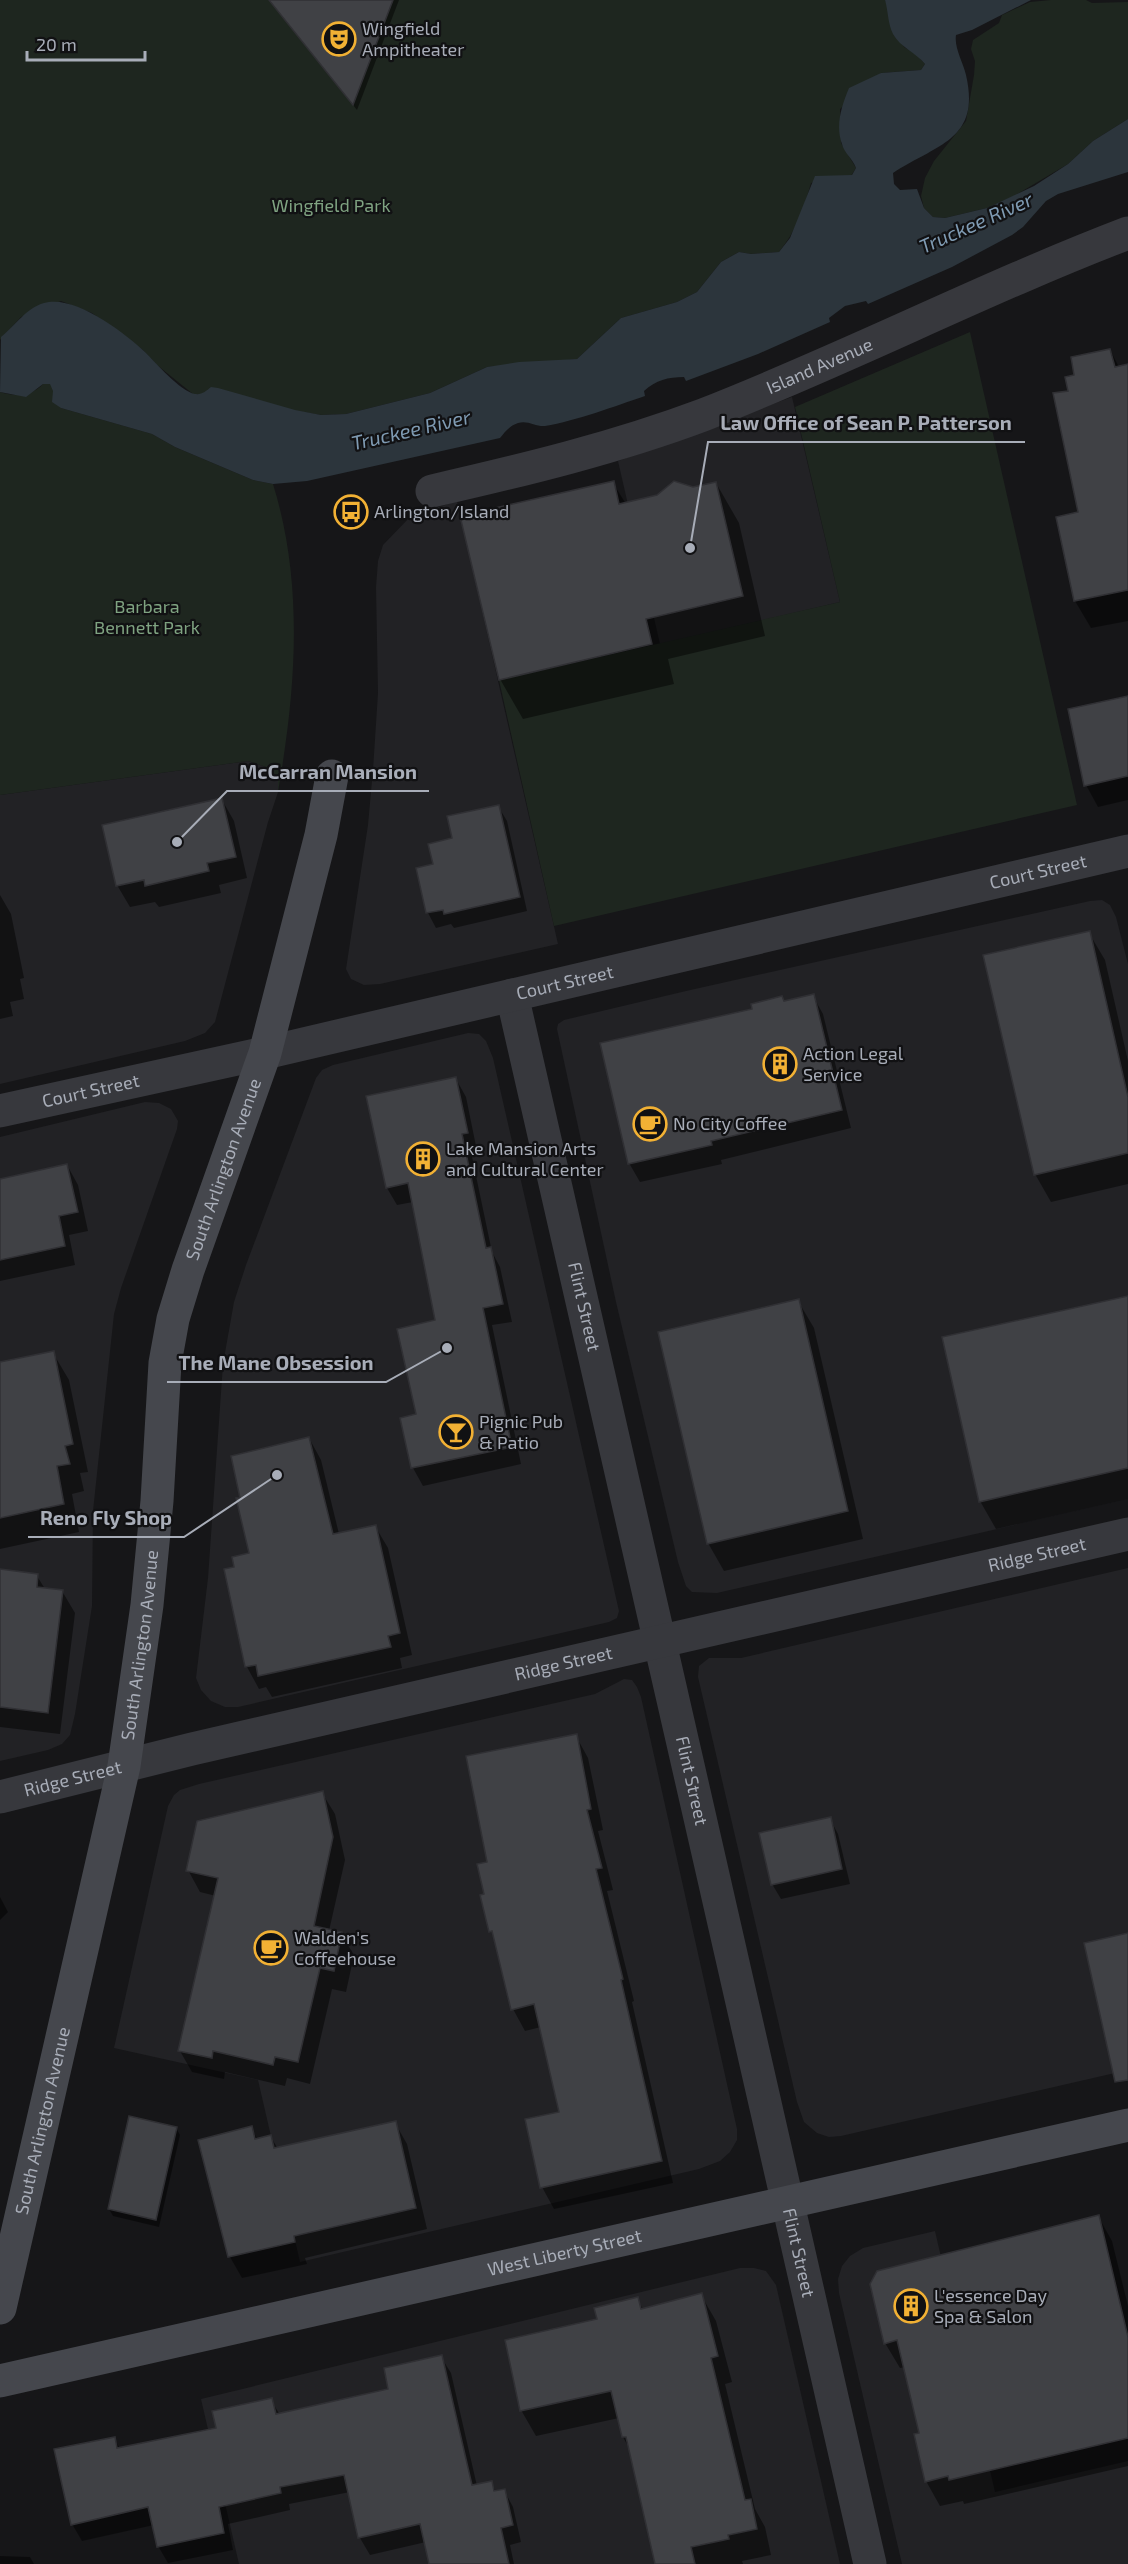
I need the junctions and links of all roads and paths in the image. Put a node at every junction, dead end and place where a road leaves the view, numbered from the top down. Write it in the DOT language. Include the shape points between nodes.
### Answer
graph roads {
  1 [pos="1128,233"];
  2 [pos="432,490"];
  3 [pos="332,776"];
  4 [pos="1128,851"];
  5 [pos="512,995"];
  6 [pos="265,1053"];
  7 [pos="0,1111"];
  8 [pos="1128,1534"];
  9 [pos="661,1642"];
  10 [pos="124,1766"];
  11 [pos="0,1797"];
  12 [pos="1128,2125"];
  13 [pos="786,2203"];
  14 [pos="0,2308"];
  15 [pos="0,2381"];
  16 [pos="870,2564"];
  1 -- 2 [label="street, Island Avenue" via="702,415 578,455"];
  3 -- 6 [label="main road, South Arlington Avenue" via="321,835"];
  4 -- 5 [label="street, Court Street"];
  5 -- 6 [label="street, Court Street"];
  5 -- 9 [label="street, Flint Street"];
  6 -- 7 [label="street, Court Street"];
  6 -- 10 [label="main road, South Arlington Avenue" via="173,1319 165,1363 147,1605"];
  8 -- 9 [label="street, Ridge Street"];
  9 -- 10 [label="street, Ridge Street"];
  9 -- 13 [label="street, Flint Street"];
  10 -- 11 [label="street, Ridge Street"];
  10 -- 14 [label="main road, South Arlington Avenue"];
  12 -- 13 [label="main road, West Liberty Street"];
  13 -- 15 [label="main road, West Liberty Street"];
  13 -- 16 [label="street, Flint Street"];
}
